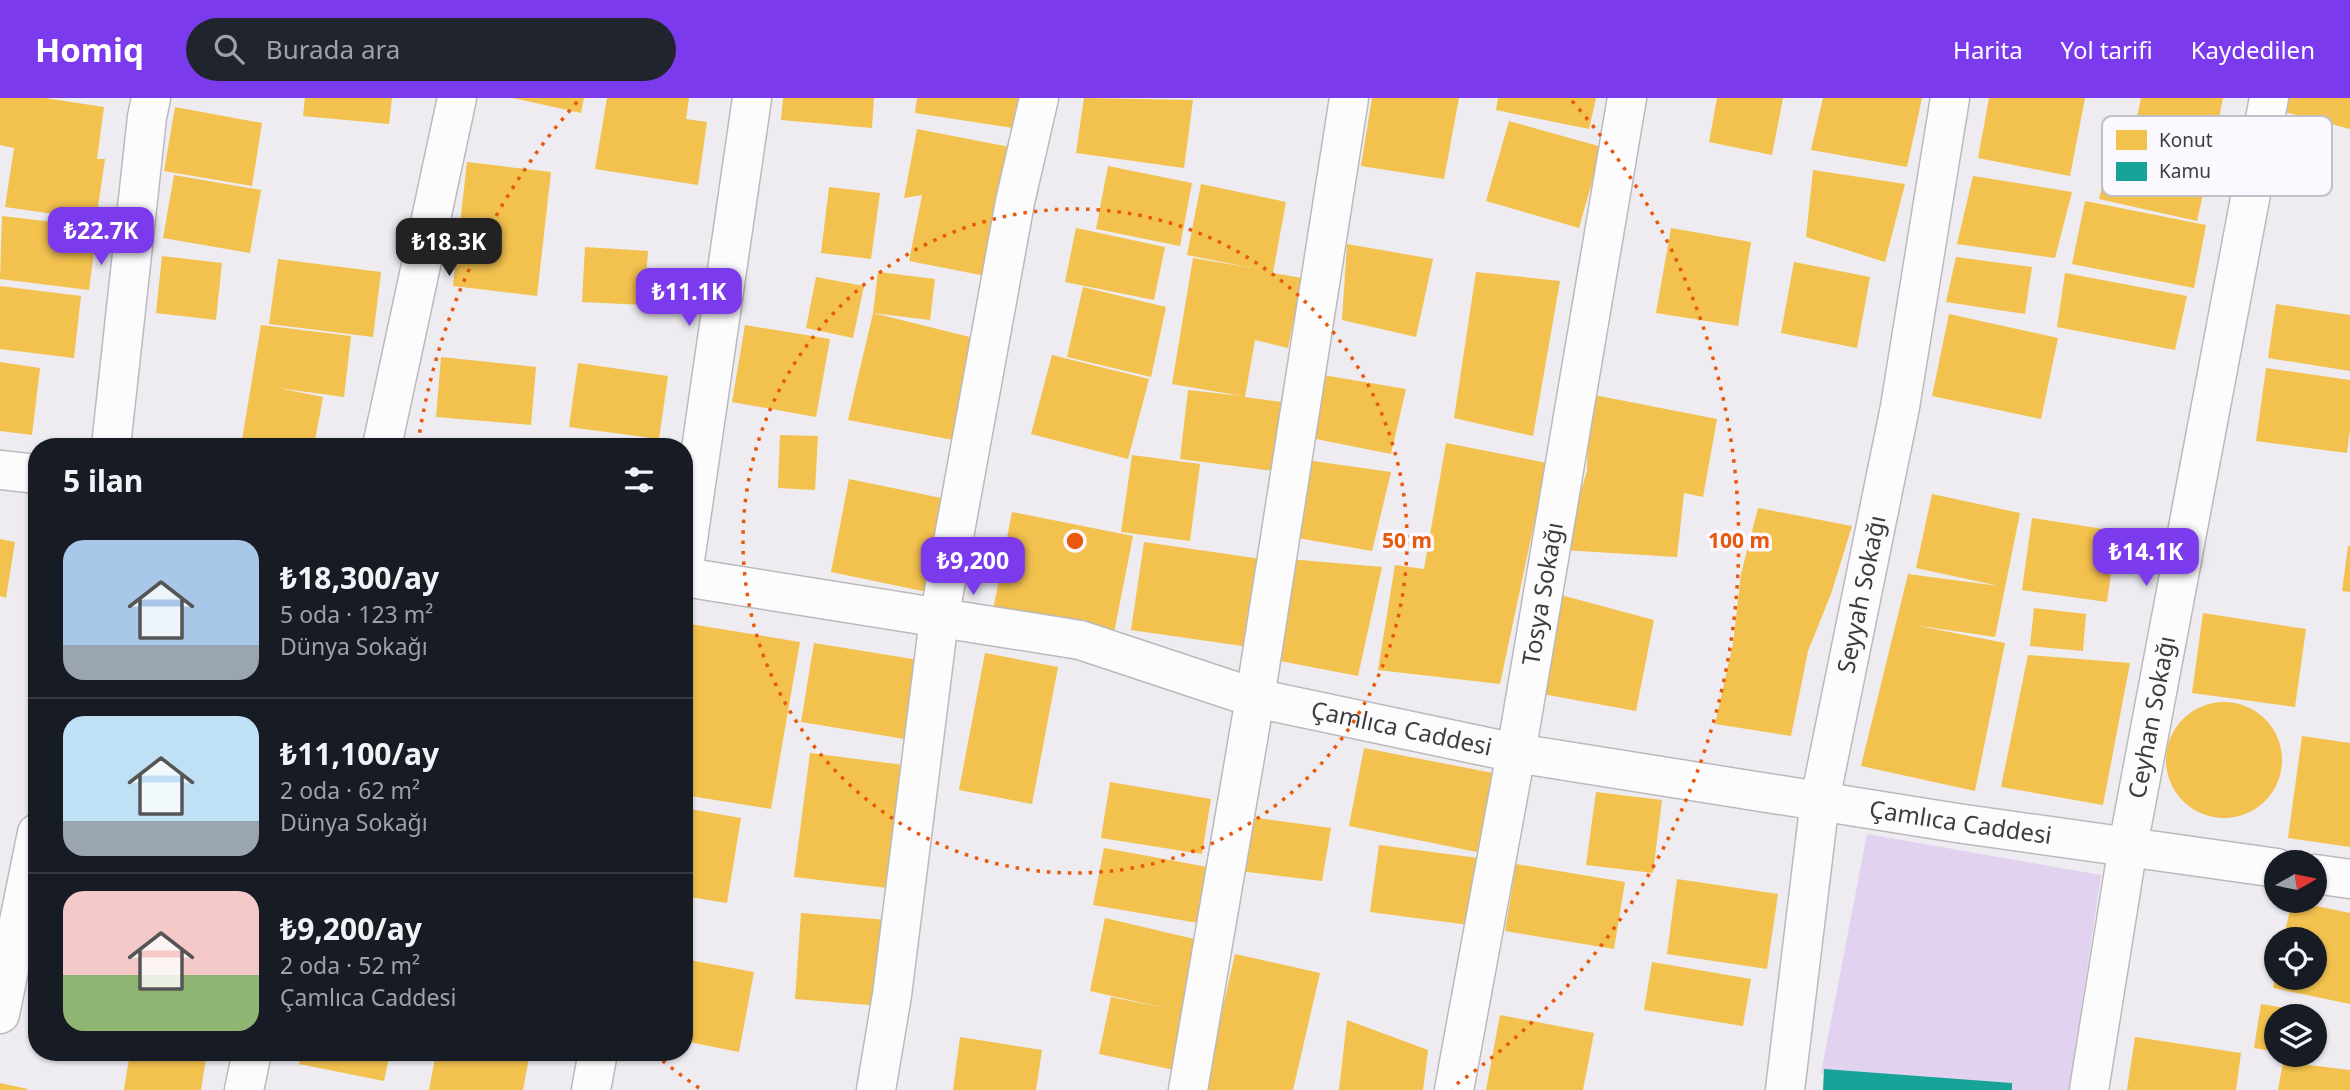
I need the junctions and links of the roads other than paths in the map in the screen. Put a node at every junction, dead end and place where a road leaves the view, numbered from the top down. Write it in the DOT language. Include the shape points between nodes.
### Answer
graph roads {
  1 [pos="151,98"];
  2 [pos="457,98"];
  3 [pos="752,98"];
  4 [pos="1039,98"];
  5 [pos="1349,98"];
  6 [pos="1627,98"];
  7 [pos="1950,98"];
  8 [pos="2269,98"];
  9 [pos="2266,116"];
  10 [pos="2251,196"];
  11 [pos="112,438"];
  12 [pos="384,438"];
  13 [pos="0,470"];
  14 [pos="28,473"];
  15 [pos="693,505"];
  16 [pos="693,579"];
  17 [pos="939,619"];
  18 [pos="1255,698"];
  19 [pos="1516,753"];
  20 [pos="1819,800"];
  21 [pos="2128,846"];
  22 [pos="2264,866"];
  23 [pos="2328,876"];
  24 [pos="28,877"];
  25 [pos="2350,879"];
  26 [pos="0,1014"];
  27 [pos="250,1061"];
  28 [pos="596,1061"];
  29 [pos="244,1090"];
  30 [pos="591,1090"];
  31 [pos="876,1090"];
  32 [pos="1188,1090"];
  33 [pos="1454,1090"];
  34 [pos="1785,1090"];
  35 [pos="2089,1090"];
  1 -- 11 [label="street"];
  2 -- 12 [label="street"];
  3 -- 15 [label="street"];
  4 -- 17 [label="street"];
  5 -- 18 [label="street"];
  6 -- 19 [label="street, Tosya Sokağı"];
  7 -- 20 [label="street, Seyyah Sokağı" via="1900,407"];
  8 -- 9 [label="street, Ceyhan Sokağı"];
  10 -- 21 [label="street, Ceyhan Sokağı"];
  13 -- 14 [label="street"];
  16 -- 17 [label="street, Çamlıca Caddesi"];
  17 -- 18 [label="street, Çamlıca Caddesi" via="1080,640"];
  17 -- 31 [label="street"];
  18 -- 19 [label="street, Çamlıca Caddesi"];
  18 -- 32 [label="street"];
  19 -- 20 [label="street, Çamlıca Caddesi"];
  19 -- 33 [label="street, Tosya Sokağı"];
  20 -- 21 [label="street, Çamlıca Caddesi"];
  20 -- 34 [label="street, Seyyah Sokağı"];
  21 -- 22 [label="street, Çamlıca Caddesi"];
  21 -- 35 [label="street, Ceyhan Sokağı"];
  23 -- 25 [label="street"];
  24 -- 26 [label="street"];
  27 -- 29 [label="street"];
  28 -- 30 [label="street"];
}
